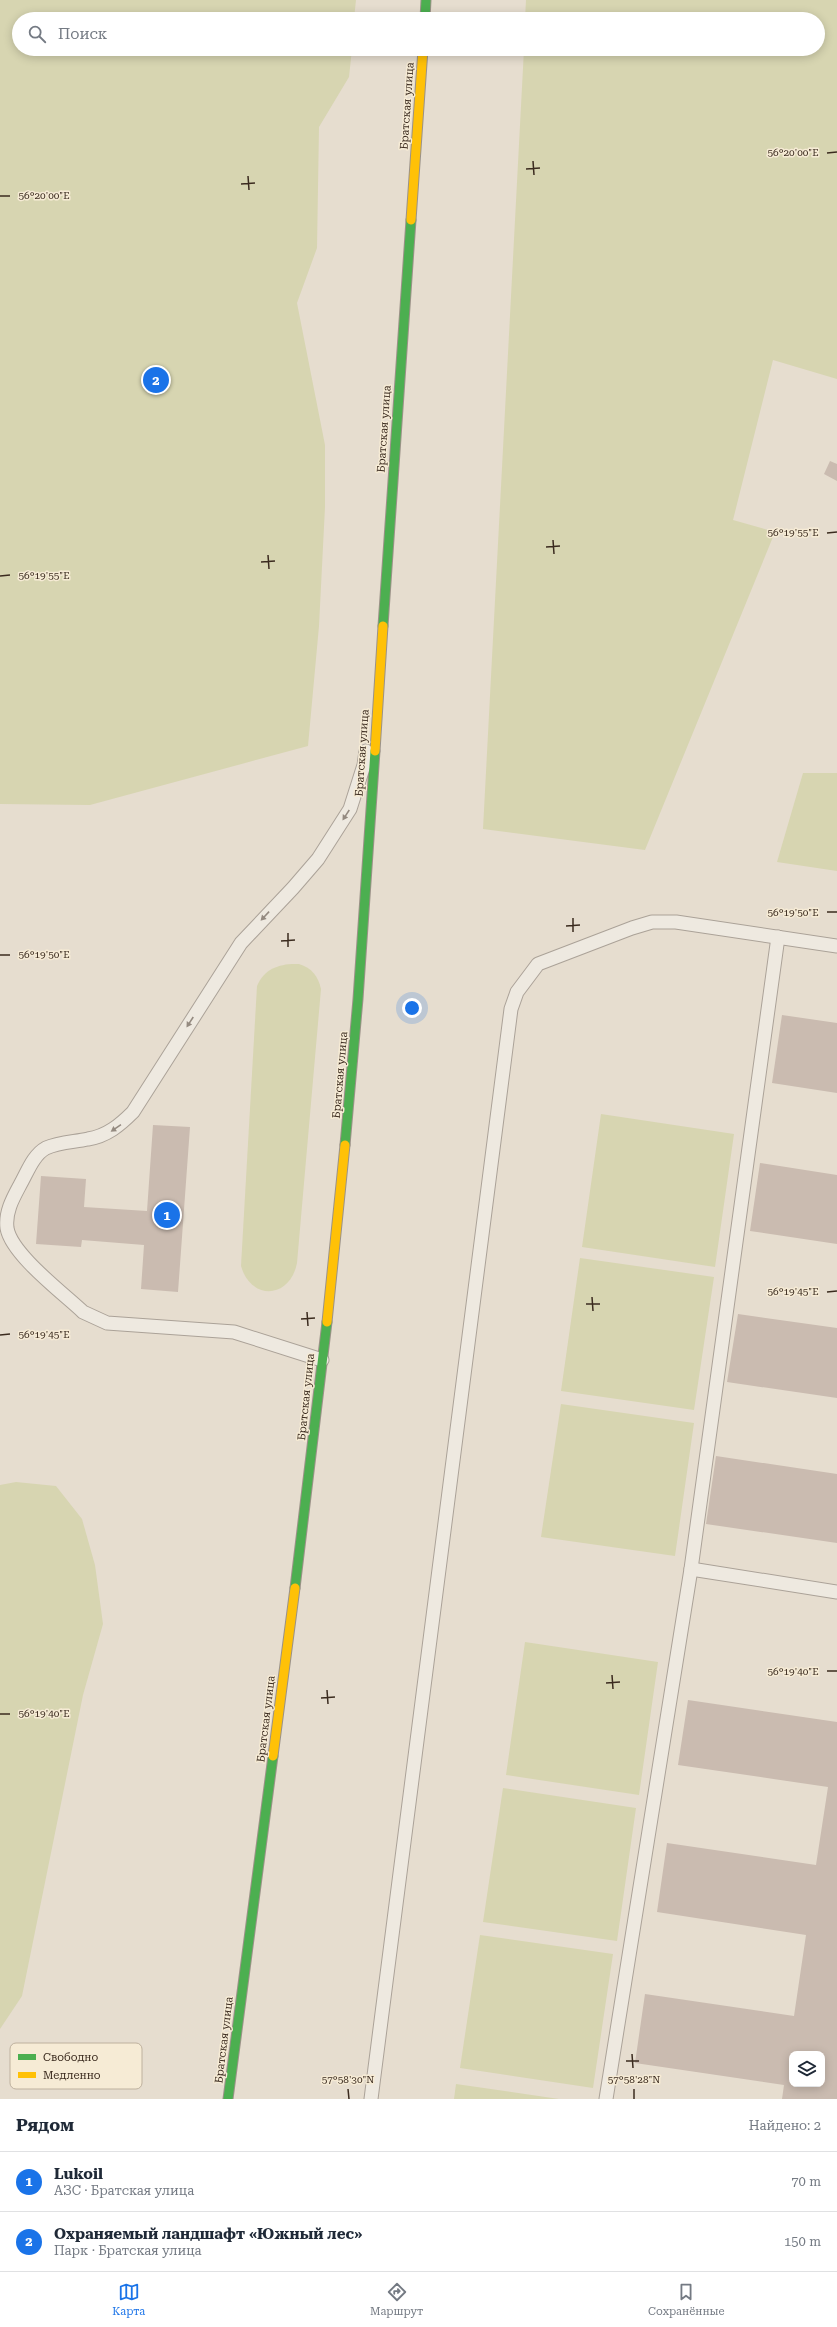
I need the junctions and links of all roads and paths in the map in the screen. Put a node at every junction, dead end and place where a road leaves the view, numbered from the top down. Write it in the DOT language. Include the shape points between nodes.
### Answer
graph roads {
  1 [pos="426,0"];
  2 [pos="425,12"];
  3 [pos="423,56"];
  4 [pos="381,641"];
  5 [pos="778,937"];
  6 [pos="837,946"];
  7 [pos="322,1360"];
  8 [pos="691,1569"];
  9 [pos="837,1592"];
  10 [pos="228,2099"];
  11 [pos="371,2099"];
  12 [pos="606,2099"];
  1 -- 2 [label="main road"];
  3 -- 4 [label="main road, Братская улица"];
  4 -- 7 [label="main road, Братская улица" via="358,999"];
  4 -- 7 [label="lane, one-way" via="364,765 350,809 318,859 241,943 133,1112 121,1125 106,1134 60,1143 45,1149 36,1157 7,1213 7,1227 17,1251 83,1312 96,1319 108,1323 234,1332"];
  5 -- 6 [label="lane"];
  5 -- 8 [label="lane"];
  5 -- 11 [label="lane" via="676,922 652,922 538,964 516,992 509,1025"];
  7 -- 10 [label="main road, Братская улица" via="306,1504"];
  8 -- 9 [label="lane"];
  8 -- 12 [label="lane"];
}
